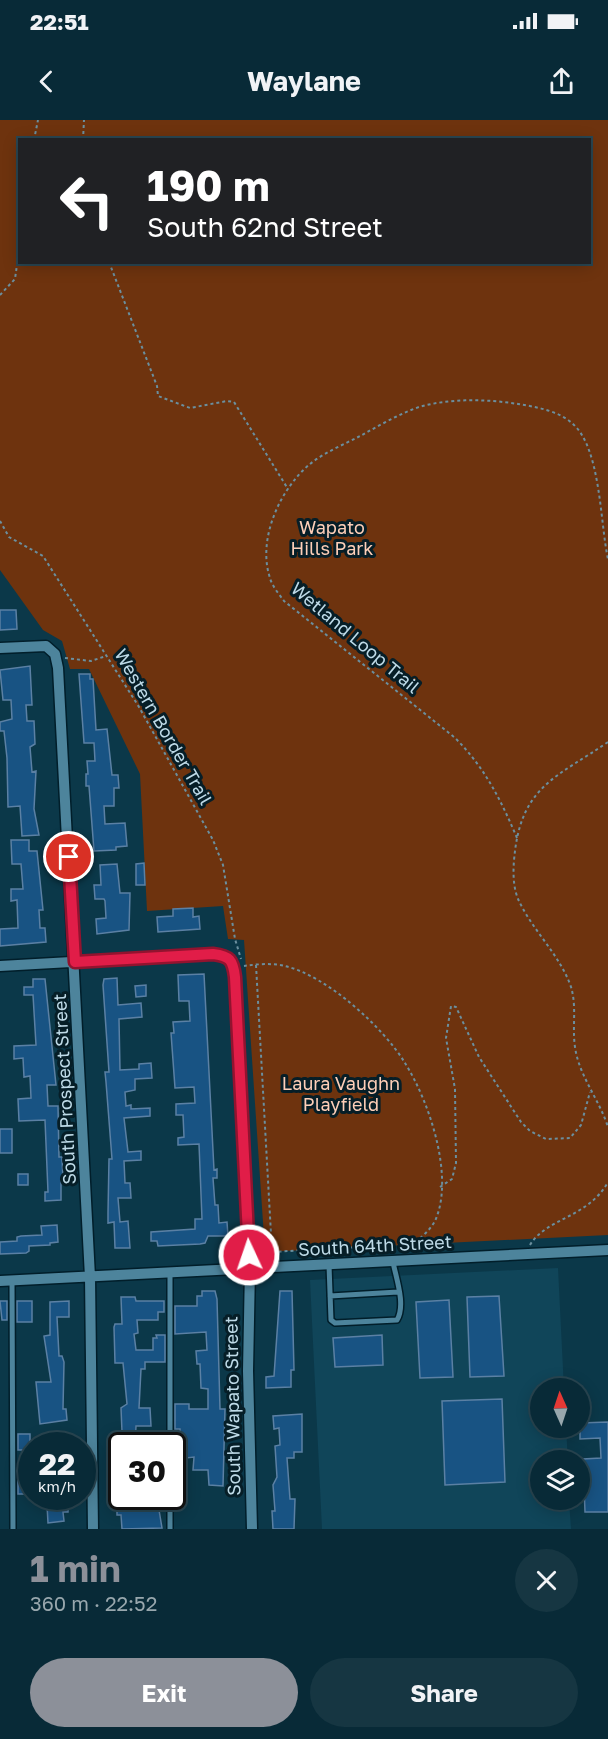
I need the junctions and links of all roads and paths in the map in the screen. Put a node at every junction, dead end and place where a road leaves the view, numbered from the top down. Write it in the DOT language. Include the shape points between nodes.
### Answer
graph roads {
  1 [pos="38,120"];
  2 [pos="84,120"];
  3 [pos="34,138"];
  4 [pos="83,138"];
  5 [pos="18,257"];
  6 [pos="110,264"];
  7 [pos="0,295"];
  8 [pos="289,490"];
  9 [pos="0,521"];
  10 [pos="608,559"];
  11 [pos="0,648"];
  12 [pos="54,653"];
  13 [pos="106,656"];
  14 [pos="608,742"];
  15 [pos="517,838"];
  16 [pos="75,962"];
  17 [pos="256,964"];
  18 [pos="0,966"];
  19 [pos="591,1092"];
  20 [pos="608,1127"];
  21 [pos="608,1182"];
  22 [pos="440,1187"];
  23 [pos="608,1250"];
  24 [pos="524,1255"];
  25 [pos="393,1262"];
  26 [pos="329,1265"];
  27 [pos="250,1268"];
  28 [pos="170,1272"];
  29 [pos="90,1277"];
  30 [pos="12,1280"];
  31 [pos="0,1281"];
  32 [pos="398,1292"];
  33 [pos="330,1296"];
  34 [pos="170,1432"];
  35 [pos="170,1510"];
  36 [pos="13,1529"];
  37 [pos="93,1529"];
  38 [pos="170,1529"];
  39 [pos="252,1529"];
  1 -- 3 [label="path"];
  2 -- 4 [label="path"];
  5 -- 7 [label="path" via="15,279"];
  6 -- 8 [label="path" via="158,396 190,408 234,402"];
  8 -- 10 [label="path, Wetland Loop Trail" via="312,463 420,407 465,400 535,407 565,419 583,436 591,455"];
  8 -- 15 [label="path, Wetland Loop Trail" via="267,539 270,581 284,601 472,755 499,796"];
  9 -- 13 [label="path, Western Border Trail" via="9,537 43,556"];
  11 -- 12 [label="street" via="43,645"];
  12 -- 13 [label="path" via="91,661"];
  12 -- 16 [label="street, South Prospect Street"];
  13 -- 17 [label="path, Western Border Trail" via="213,840 223,866 243,966"];
  14 -- 15 [label="path, Wetland Loop Trail" via="533,795 523,813"];
  15 -- 19 [label="path, Wetland Loop Trail" via="514,871 518,900 571,987 575,1046"];
  16 -- 18 [label="street"];
  16 -- 27 [label="street, South Wapato Street" via="213,954 231,959"];
  16 -- 29 [label="street, South Prospect Street"];
  17 -- 22 [label="path" via="286,966 332,988 375,1024 405,1062 428,1107 441,1163"];
  17 -- 22 [label="path" via="272,1252 413,1244 435,1221"];
  19 -- 20 [label="path, Wetland Loop Trail"];
  19 -- 22 [label="path" via="581,1125 570,1138 546,1139 530,1131 479,1057 456,1007 451,1006 446,1038 455,1089 456,1163 452,1179"];
  21 -- 24 [label="path" via="595,1200 534,1238"];
  23 -- 24 [label="street, South 64th Street"];
  24 -- 25 [label="street, South 64th Street"];
  25 -- 26 [label="street, South 64th Street"];
  25 -- 32 [label="lane"];
  26 -- 27 [label="street, South 64th Street"];
  26 -- 33 [label="lane"];
  27 -- 28 [label="street, South 64th Street"];
  27 -- 39 [label="street, South Wapato Street"];
  28 -- 29 [label="street, South 64th Street"];
  28 -- 34 [label="lane"];
  29 -- 30 [label="street, South 64th Street"];
  29 -- 37 [label="street, South Prospect Street"];
  30 -- 31 [label="street, South 64th Street"];
  30 -- 36 [label="lane"];
  32 -- 33 [label="lane"];
  32 -- 33 [label="lane" via="397,1320 335,1323 331,1320"];
  35 -- 38 [label="lane"];
}
